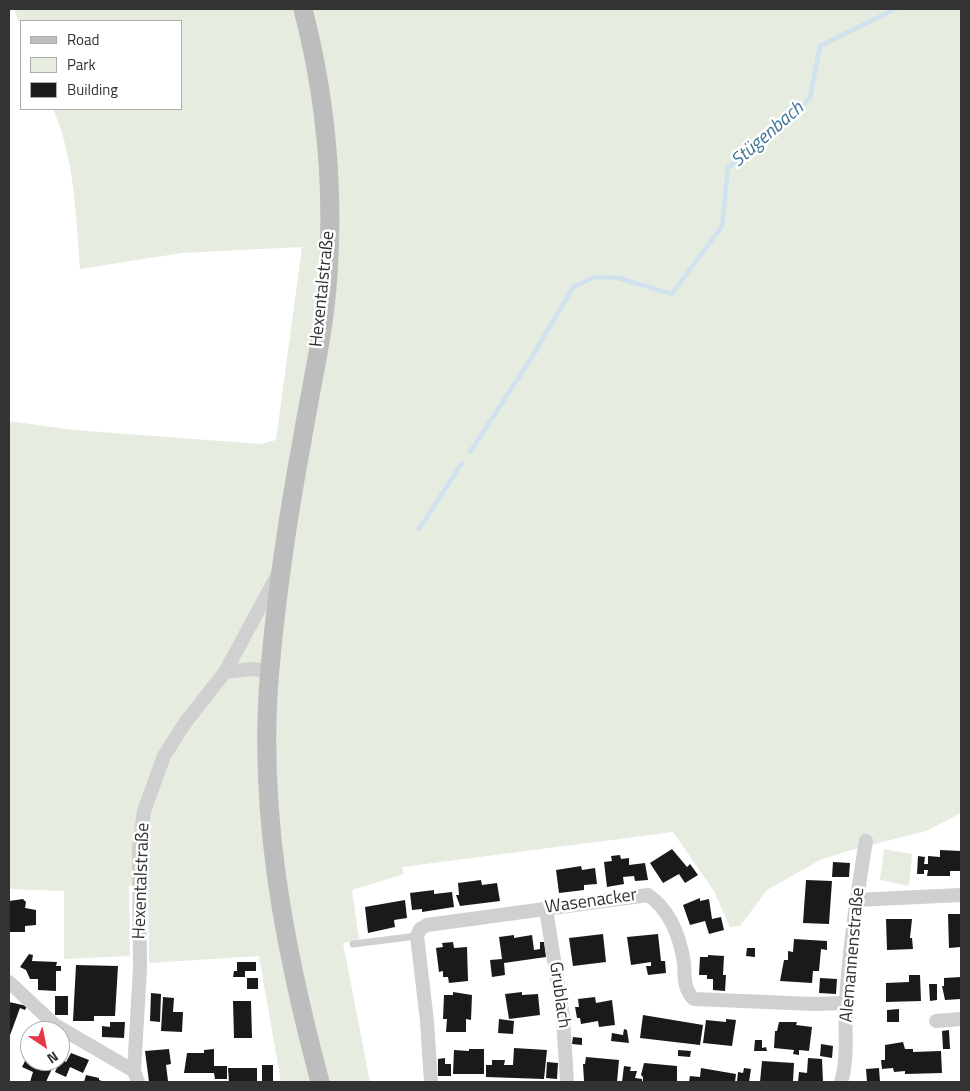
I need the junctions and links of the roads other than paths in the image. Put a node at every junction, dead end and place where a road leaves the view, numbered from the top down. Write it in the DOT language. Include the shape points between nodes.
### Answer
graph roads {
  1 [pos="303,9"];
  2 [pos="281,569"];
  3 [pos="270,670"];
  4 [pos="225,672"];
  5 [pos="866,841"];
  6 [pos="961,895"];
  7 [pos="856,900"];
  8 [pos="546,909"];
  9 [pos="418,936"];
  10 [pos="353,944"];
  11 [pos="9,982"];
  12 [pos="846,1003"];
  13 [pos="961,1019"];
  14 [pos="936,1021"];
  15 [pos="136,1077"];
  16 [pos="845,1078"];
  17 [pos="320,1082"];
  18 [pos="430,1082"];
  19 [pos="567,1082"];
  1 -- 2 [label="main road, Hexentalstraße" via="315,55 321,98 331,207 329,260"];
  2 -- 3 [label="main road, Hexentalstraße"];
  2 -- 4 [label="street, Hexentalstraße"];
  3 -- 4 [label="street"];
  3 -- 17 [label="main road, Hexentalstraße" via="267,798 275,873"];
  4 -- 15 [label="street, Hexentalstraße" via="164,756 144,811 139,848 140,968"];
  5 -- 7 [label="street, Alemannenstraße"];
  6 -- 7 [label="street"];
  7 -- 12 [label="street, Alemannenstraße"];
  8 -- 9 [label="street, Wasenacker" via="427,925 420,929"];
  8 -- 12 [label="street, Wasenacker" via="648,895 658,901 677,933 686,988 694,999"];
  8 -- 19 [label="street, Grublach" via="563,1017"];
  9 -- 10 [label="lane"];
  9 -- 18 [label="street"];
  11 -- 15 [label="street" via="56,1025"];
  12 -- 16 [label="street, Alemannenstraße"];
  13 -- 14 [label="street"];
}
